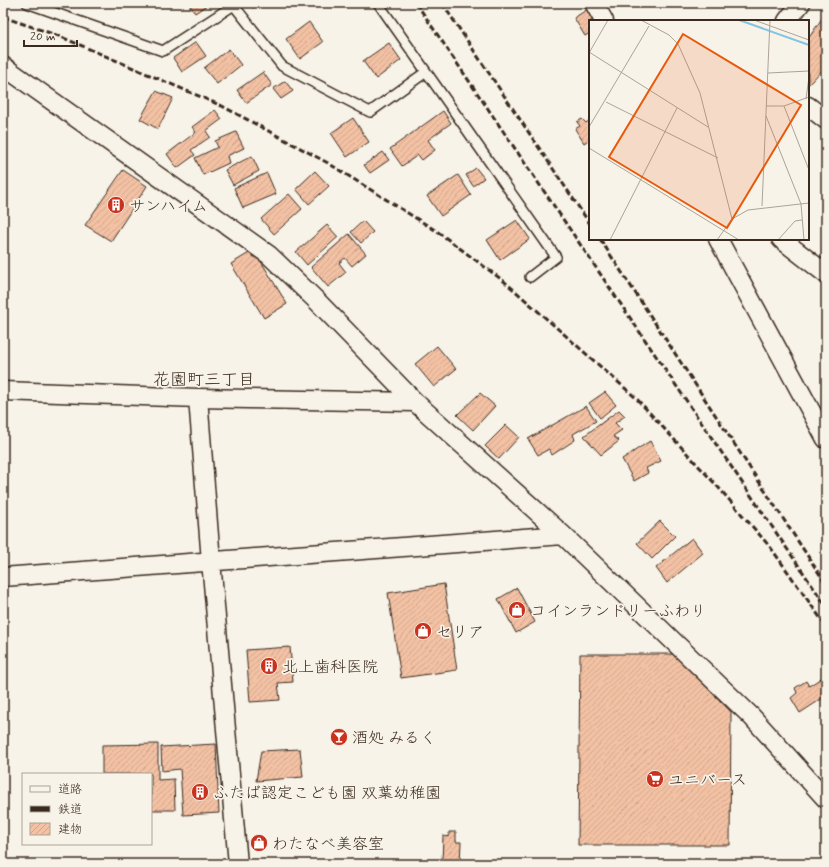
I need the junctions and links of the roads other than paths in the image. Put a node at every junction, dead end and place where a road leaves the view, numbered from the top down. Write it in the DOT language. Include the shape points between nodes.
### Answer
graph roads {
  1 [pos="27,3"];
  2 [pos="378,3"];
  3 [pos="594,3"];
  4 [pos="801,3"];
  5 [pos="233,4"];
  6 [pos="603,20"];
  7 [pos="789,20"];
  8 [pos="3,66"];
  9 [pos="426,72"];
  10 [pos="809,107"];
  11 [pos="826,120"];
  12 [pos="719,240"];
  13 [pos="782,240"];
  14 [pos="826,274"];
  15 [pos="530,277"];
  16 [pos="3,391"];
  17 [pos="198,398"];
  18 [pos="416,402"];
  19 [pos="826,439"];
  20 [pos="563,535"];
  21 [pos="211,561"];
  22 [pos="3,577"];
  23 [pos="826,799"];
  24 [pos="238,864"];
  1 -- 5 [label="lane" via="163,51"];
  2 -- 9 [label="lane"];
  3 -- 6 [label="street"];
  4 -- 7 [label="street"];
  5 -- 9 [label="lane" via="282,66 370,112"];
  8 -- 18 [label="street" via="269,255"];
  9 -- 15 [label="lane" via="556,257"];
  10 -- 11 [label="street"];
  12 -- 19 [label="street"];
  13 -- 14 [label="street"];
  16 -- 17 [label="street"];
  17 -- 18 [label="street"];
  17 -- 21 [label="street"];
  18 -- 20 [label="street"];
  20 -- 21 [label="street"];
  20 -- 23 [label="street" via="752,717"];
  21 -- 22 [label="street"];
  21 -- 24 [label="street"];
}
